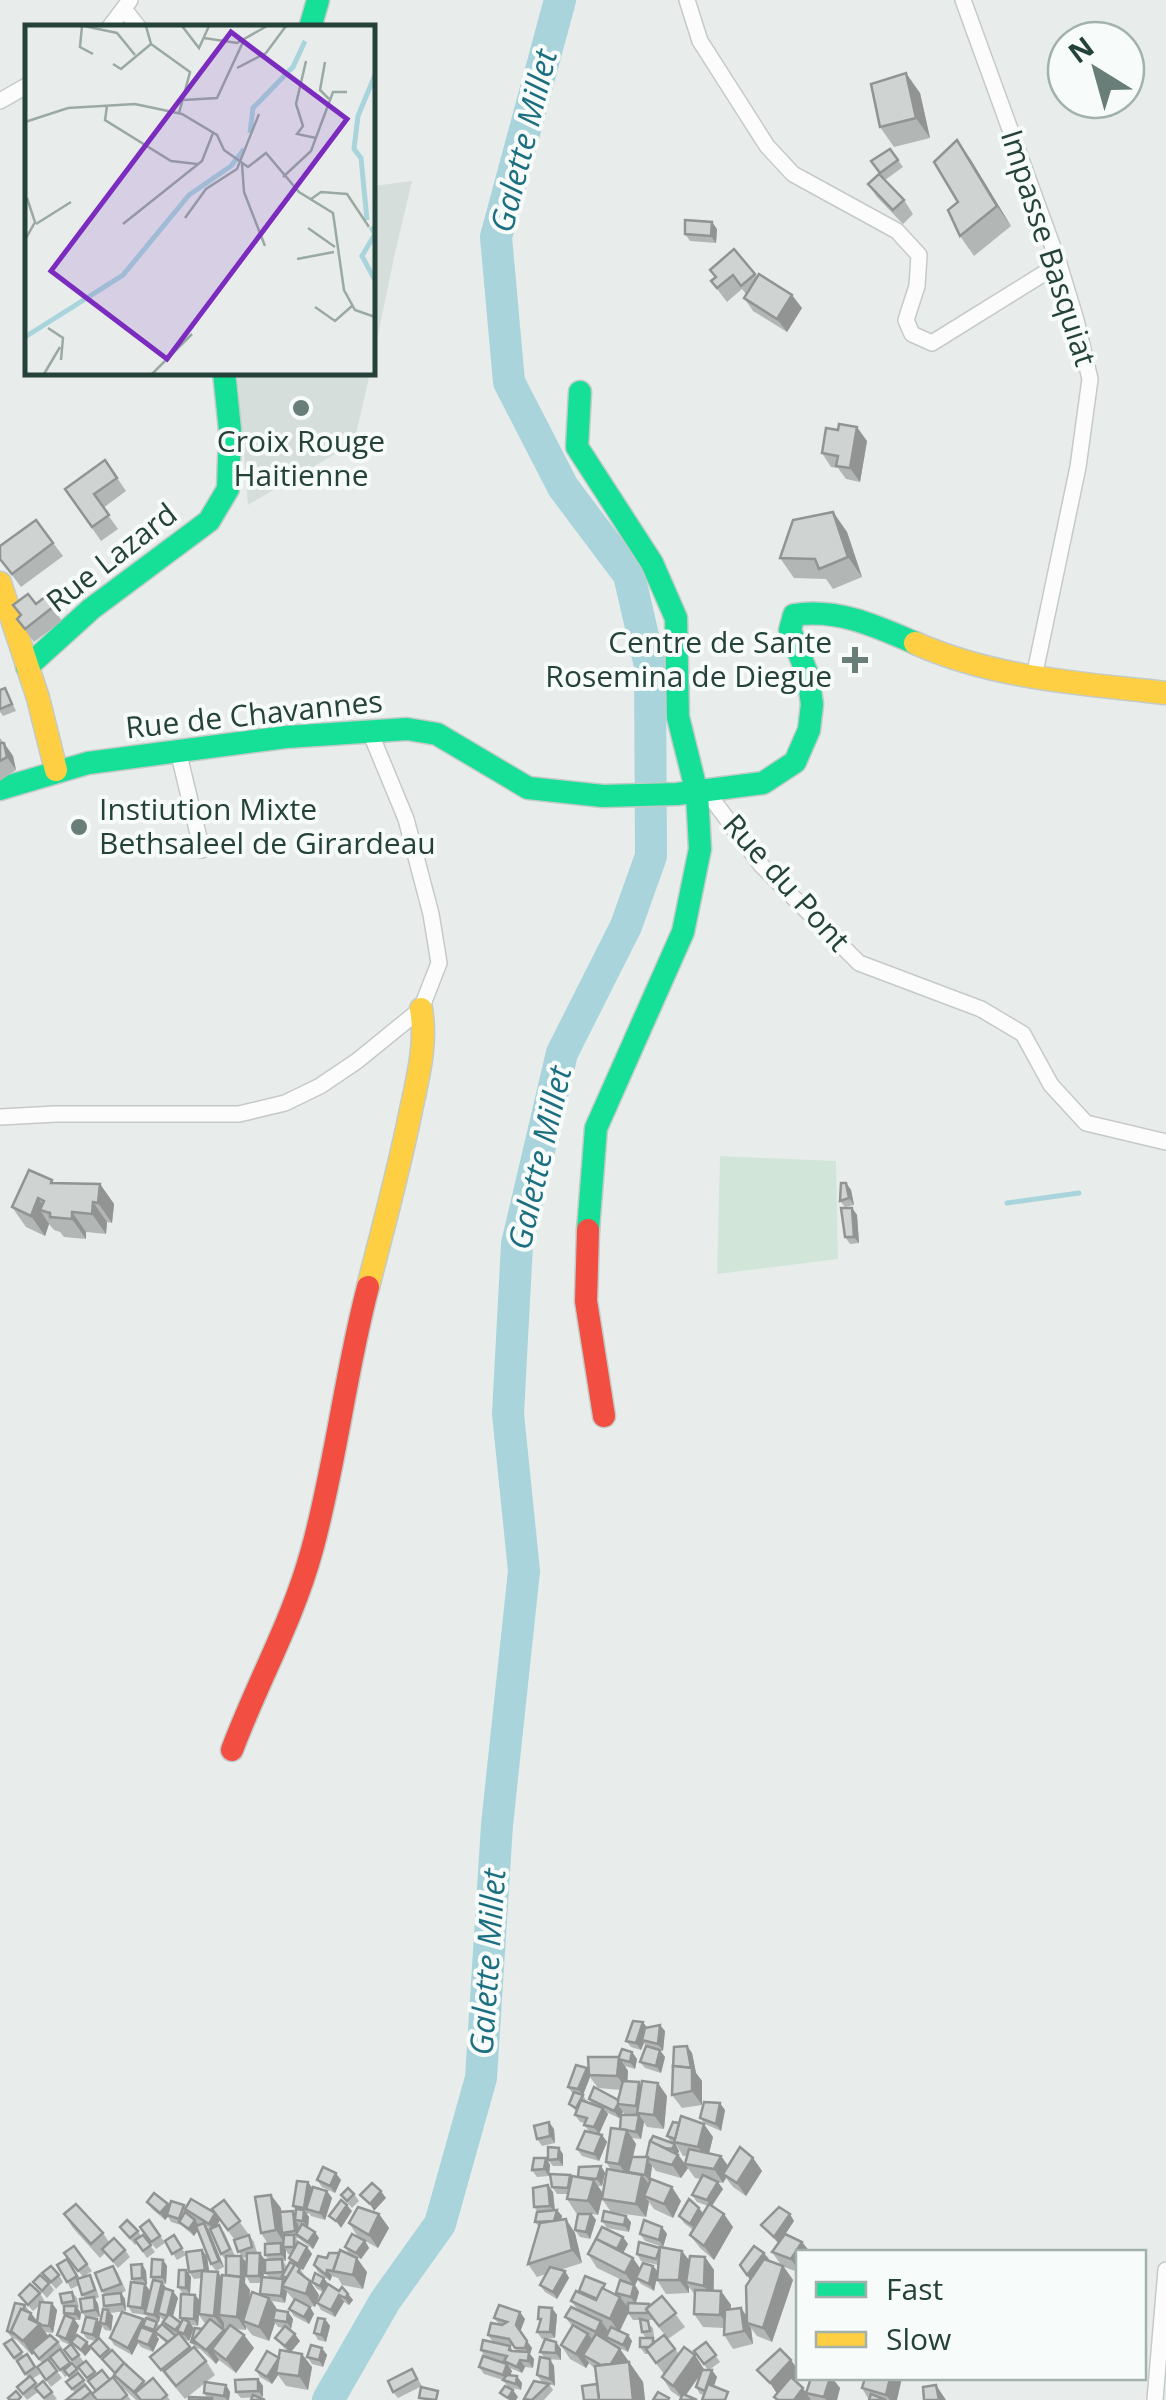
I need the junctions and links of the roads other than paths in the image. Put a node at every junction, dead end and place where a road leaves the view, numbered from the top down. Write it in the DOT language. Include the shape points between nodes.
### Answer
graph roads {
  1 [pos="318,0"];
  2 [pos="686,0"];
  3 [pos="963,0"];
  4 [pos="127,4"];
  5 [pos="110,25"];
  6 [pos="311,25"];
  7 [pos="25,88"];
  8 [pos="0,101"];
  9 [pos="1059,264"];
  10 [pos="224,375"];
  11 [pos="580,392"];
  12 [pos="0,583"];
  13 [pos="27,667"];
  14 [pos="1034,677"];
  15 [pos="1166,692"];
  16 [pos="370,732"];
  17 [pos="178,751"];
  18 [pos="56,770"];
  19 [pos="0,789"];
  20 [pos="694,793"];
  21 [pos="202,850"];
  22 [pos="420,1008"];
  23 [pos="0,1117"];
  24 [pos="1166,1142"];
  25 [pos="604,1416"];
  26 [pos="232,1750"];
  27 [pos="1166,2270"];
  28 [pos="1156,2400"];
  1 -- 6 [label="street"];
  2 -- 9 [label="street" via="700,41 767,146 793,174 898,230 919,255 906,320 912,334 932,343"];
  3 -- 9 [label="street, Impasse Basquiat"];
  4 -- 5 [label="street"];
  7 -- 8 [label="street"];
  9 -- 14 [label="street, Impasse Basquiat" via="1090,379"];
  10 -- 13 [label="street, Rue Lazard" via="228,490 208,521"];
  11 -- 20 [label="street" via="578,447 652,563 676,618 678,717"];
  12 -- 13 [label="street"];
  13 -- 18 [label="street"];
  14 -- 15 [label="street, Rue de Chavannes"];
  14 -- 20 [label="street, Rue de Chavannes" via="974,667 838,614 810,610 794,616 790,630 812,704 795,762 763,783"];
  16 -- 17 [label="street, Rue de Chavannes"];
  16 -- 20 [label="street, Rue de Chavannes" via="407,728 437,734 528,788 603,796"];
  16 -- 22 [label="street" via="406,819 440,963"];
  17 -- 18 [label="street, Rue de Chavannes"];
  17 -- 21 [label="street"];
  18 -- 19 [label="street, Rue de Chavannes"];
  20 -- 24 [label="street, Rue du Pont" via="858,963 981,1009 1023,1034 1051,1085 1086,1124"];
  20 -- 25 [label="street" via="700,849 683,932 596,1128 586,1301"];
  22 -- 23 [label="street" via="357,1061 284,1103 239,1114"];
  22 -- 26 [label="street" via="422,1056 401,1162 352,1351 312,1551"];
  27 -- 28 [label="street"];
}
